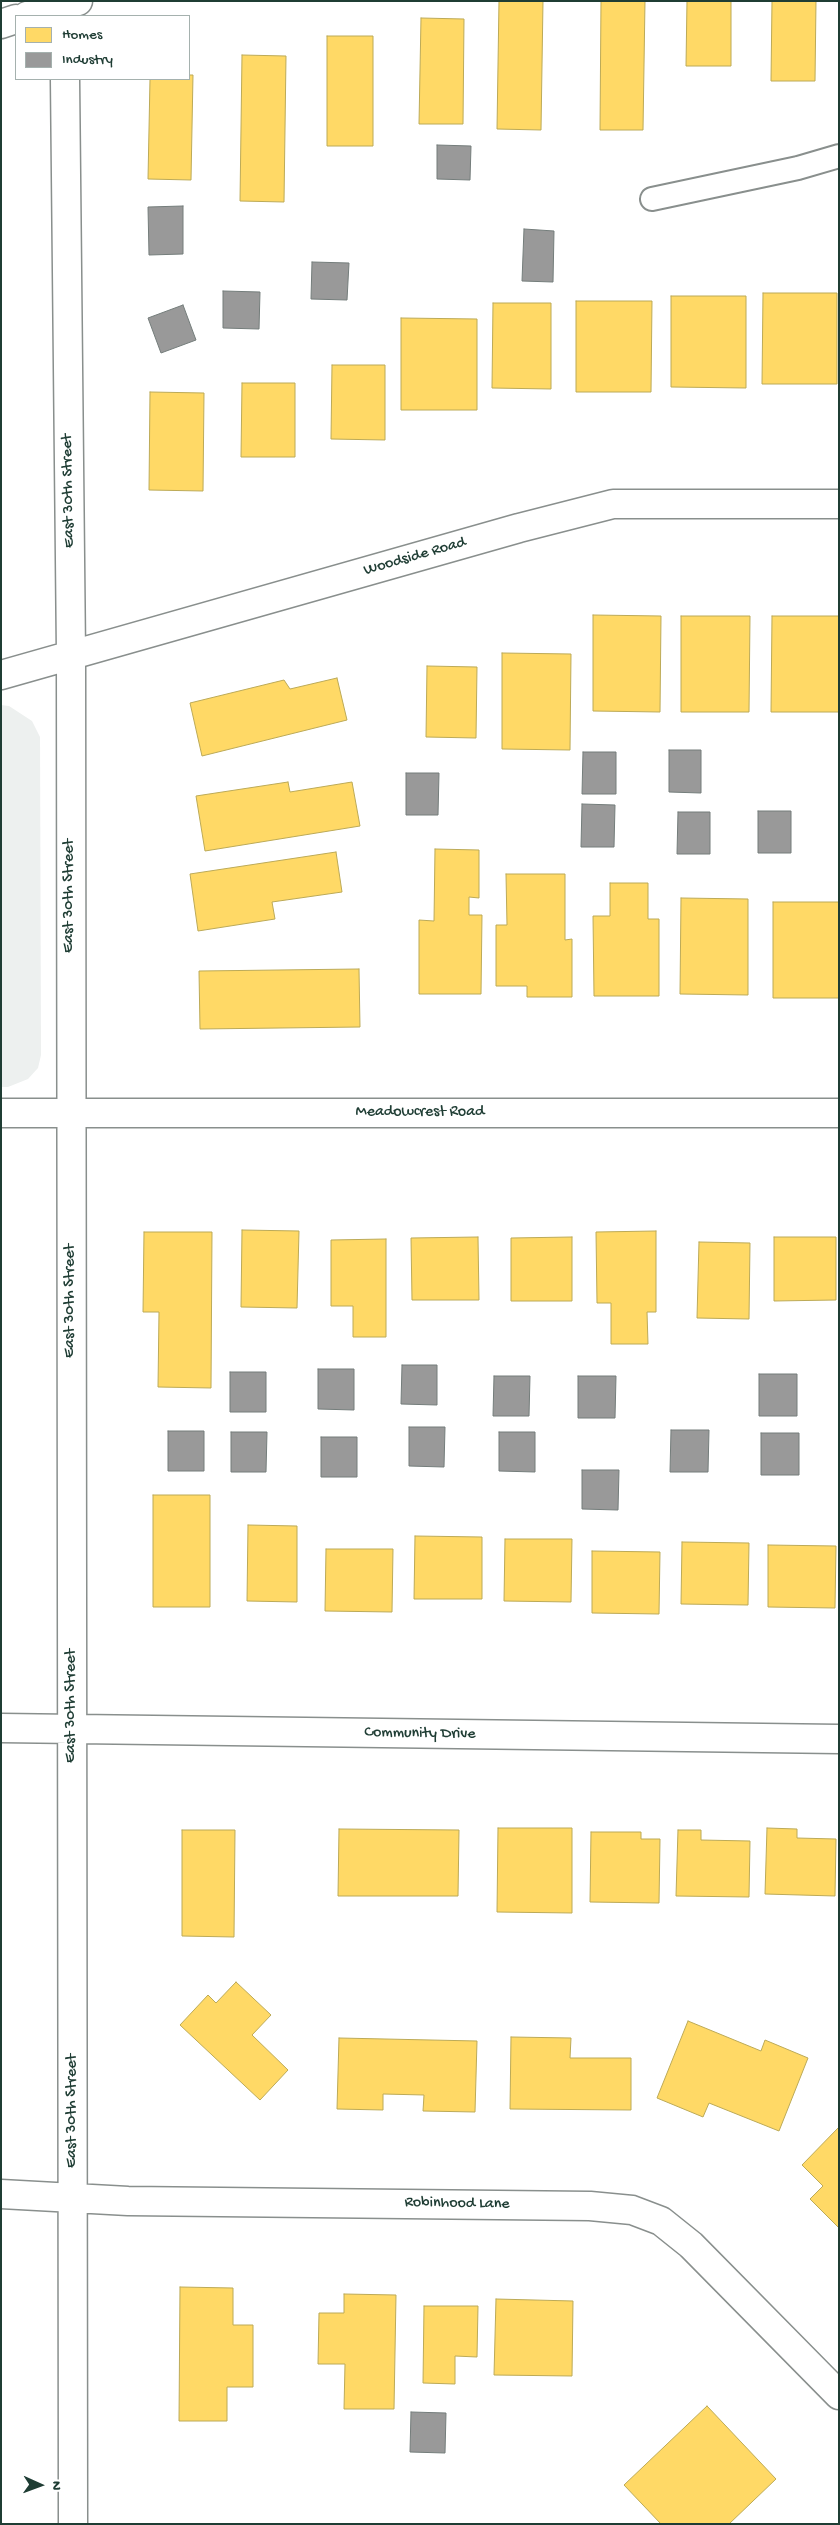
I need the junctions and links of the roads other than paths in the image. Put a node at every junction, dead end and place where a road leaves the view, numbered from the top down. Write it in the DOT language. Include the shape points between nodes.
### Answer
graph roads {
  1 [pos="69,8"];
  2 [pos="32,15"];
  3 [pos="15,19"];
  4 [pos="1,24"];
  5 [pos="65,80"];
  6 [pos="839,156"];
  7 [pos="652,198"];
  8 [pos="839,504"];
  9 [pos="71,654"];
  10 [pos="1,675"];
  11 [pos="1,1113"];
  12 [pos="839,1113"];
  13 [pos="70,1114"];
  14 [pos="1,1728"];
  15 [pos="73,1729"];
  16 [pos="839,1739"];
  17 [pos="1,2194"];
  18 [pos="74,2197"];
  19 [pos="839,2395"];
  20 [pos="73,2524"];
  1 -- 2 [label="street"];
  3 -- 4 [label="street"];
  5 -- 9 [label="street, East 30th Street"];
  6 -- 7 [label="lane" via="798,168"];
  8 -- 9 [label="street, Woodside Road" via="613,504"];
  9 -- 10 [label="street, Woodside Road"];
  9 -- 13 [label="street, East 30th Street"];
  11 -- 13 [label="street, Meadowcrest Road"];
  12 -- 13 [label="street, Meadowcrest Road"];
  13 -- 15 [label="street, East 30th Street"];
  14 -- 15 [label="street, Community Drive"];
  15 -- 16 [label="street, Community Drive"];
  15 -- 18 [label="street, East 30th Street"];
  17 -- 18 [label="street, Robinhood Lane"];
  18 -- 19 [label="street, Robinhood Lane" via="128,2201 590,2206 632,2210 661,2221 691,2245"];
  18 -- 20 [label="street, East 30th Street"];
}
